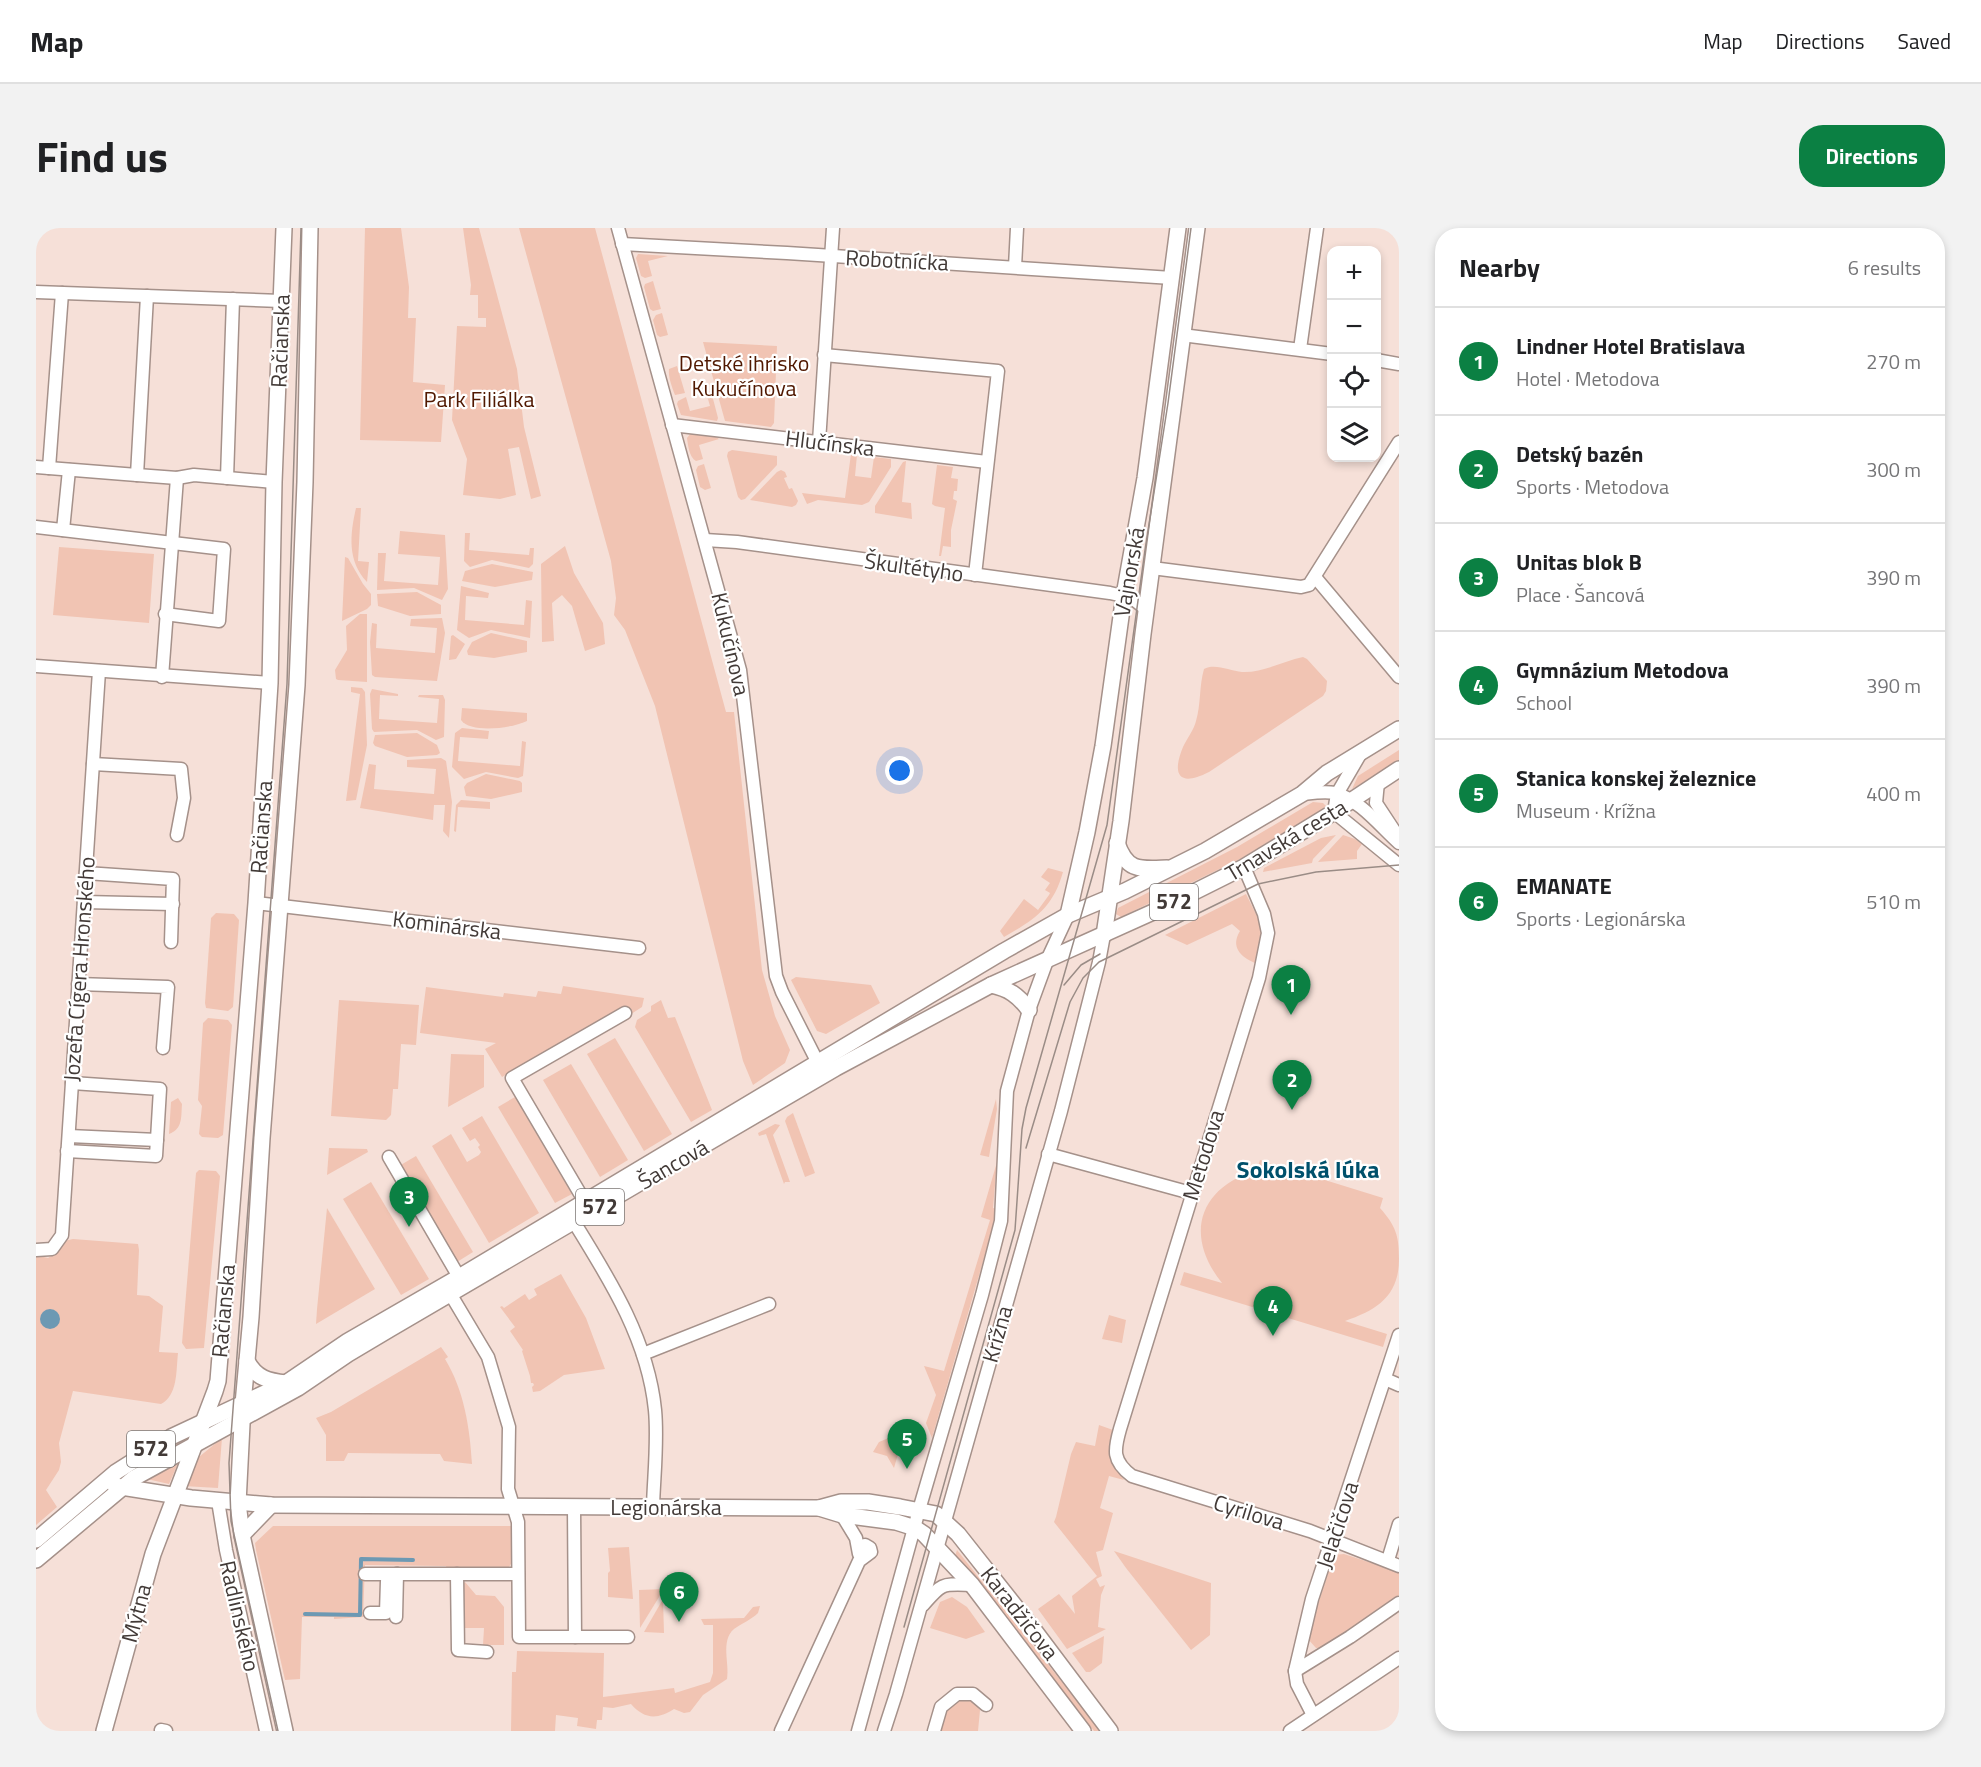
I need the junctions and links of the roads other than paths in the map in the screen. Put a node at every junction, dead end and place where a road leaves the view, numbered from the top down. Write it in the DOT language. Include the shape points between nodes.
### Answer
graph roads {
  1 [pos="284,228"];
  2 [pos="309,228"];
  3 [pos="618,228"];
  4 [pos="833,228"];
  5 [pos="1017,228"];
  6 [pos="1178,228"];
  7 [pos="1197,228"];
  8 [pos="1317,228"];
  9 [pos="622,244"];
  10 [pos="831,256"];
  11 [pos="1015,267"];
  12 [pos="1172,278"];
  13 [pos="36,292"];
  14 [pos="62,293"];
  15 [pos="147,296"];
  16 [pos="233,299"];
  17 [pos="281,301"];
  18 [pos="1182,335"];
  19 [pos="1300,349"];
  20 [pos="1327,353"];
  21 [pos="824,354"];
  22 [pos="1381,361"];
  23 [pos="1399,364"];
  24 [pos="672,425"];
  25 [pos="819,442"];
  26 [pos="1399,442"];
  27 [pos="987,462"];
  28 [pos="42,467"];
  29 [pos="69,470"];
  30 [pos="137,475"];
  31 [pos="177,478"];
  32 [pos="226,478"];
  33 [pos="274,482"];
  34 [pos="36,527"];
  35 [pos="63,530"];
  36 [pos="705,540"];
  37 [pos="171,543"];
  38 [pos="1152,568"];
  39 [pos="975,575"];
  40 [pos="1315,577"];
  41 [pos="1124,595"];
  42 [pos="1146,609"];
  43 [pos="165,614"];
  44 [pos="36,666"];
  45 [pos="99,670"];
  46 [pos="162,676"];
  47 [pos="1399,677"];
  48 [pos="270,683"];
  49 [pos="1399,729"];
  50 [pos="1363,751"];
  51 [pos="93,764"];
  52 [pos="1399,769"];
  53 [pos="1378,782"];
  54 [pos="1302,794"];
  55 [pos="1336,794"];
  56 [pos="1351,801"];
  57 [pos="1334,812"];
  58 [pos="177,835"];
  59 [pos="1399,841"];
  60 [pos="1117,843"];
  61 [pos="1399,865"];
  62 [pos="1173,867"];
  63 [pos="1244,867"];
  64 [pos="86,873"];
  65 [pos="1110,898"];
  66 [pos="84,902"];
  67 [pos="256,903"];
  68 [pos="172,904"];
  69 [pos="279,905"];
  70 [pos="1068,915"];
  71 [pos="1104,935"];
  72 [pos="171,942"];
  73 [pos="639,948"];
  74 [pos="1048,958"];
  75 [pos="78,984"];
  76 [pos="991,985"];
  77 [pos="1029,1010"];
  78 [pos="625,1013"];
  79 [pos="163,1048"];
  80 [pos="818,1062"];
  81 [pos="72,1083"];
  82 [pos="69,1136"];
  83 [pos="158,1140"];
  84 [pos="68,1151"];
  85 [pos="1048,1154"];
  86 [pos="389,1157"];
  87 [pos="1191,1193"];
  88 [pos="585,1202"];
  89 [pos="574,1222"];
  90 [pos="36,1250"];
  91 [pos="459,1277"];
  92 [pos="451,1295"];
  93 [pos="769,1304"];
  94 [pos="1399,1335"];
  95 [pos="643,1354"];
  96 [pos="247,1361"];
  97 [pos="1385,1380"];
  98 [pos="286,1383"];
  99 [pos="1399,1385"];
  100 [pos="243,1411"];
  101 [pos="202,1421"];
  102 [pos="194,1444"];
  103 [pos="1115,1444"];
  104 [pos="104,1482"];
  105 [pos="121,1487"];
  106 [pos="174,1496"];
  107 [pos="218,1501"];
  108 [pos="238,1503"];
  109 [pos="271,1505"];
  110 [pos="653,1506"];
  111 [pos="574,1507"];
  112 [pos="512,1508"];
  113 [pos="819,1508"];
  114 [pos="920,1510"];
  115 [pos="842,1515"];
  116 [pos="945,1521"];
  117 [pos="1399,1524"];
  118 [pos="915,1528"];
  119 [pos="242,1535"];
  120 [pos="36,1540"];
  121 [pos="1331,1541"];
  122 [pos="937,1545"];
  123 [pos="36,1560"];
  124 [pos="1394,1563"];
  125 [pos="365,1574"];
  126 [pos="397,1574"];
  127 [pos="457,1574"];
  128 [pos="518,1574"];
  129 [pos="972,1585"];
  130 [pos="1399,1602"];
  131 [pos="920,1609"];
  132 [pos="370,1613"];
  133 [pos="396,1617"];
  134 [pos="575,1637"];
  135 [pos="628,1637"];
  136 [pos="487,1652"];
  137 [pos="1399,1658"];
  138 [pos="1294,1671"];
  139 [pos="986,1705"];
  140 [pos="1313,1714"];
  141 [pos="104,1731"];
  142 [pos="266,1731"];
  143 [pos="285,1731"];
  144 [pos="782,1731"];
  145 [pos="858,1731"];
  146 [pos="884,1731"];
  147 [pos="934,1731"];
  148 [pos="1083,1731"];
  149 [pos="1110,1731"];
  150 [pos="1290,1731"];
  1 -- 17 [label="main road, Račianska"];
  2 -- 69 [label="main road, Račianska" via="297,674"];
  3 -- 9 [label="street, Kukučínova"];
  4 -- 10 [label="street"];
  5 -- 11 [label="street"];
  6 -- 12 [label="main road, Vajnorská"];
  7 -- 18 [label="main road, Vajnorská"];
  8 -- 19 [label="street"];
  9 -- 10 [label="street, Robotnícka"];
  9 -- 24 [label="street, Kukučínova"];
  10 -- 11 [label="street, Robotnícka"];
  10 -- 21 [label="street"];
  11 -- 12 [label="street, Robotnícka"];
  12 -- 41 [label="main road, Vajnorská" via="1145,478"];
  13 -- 14 [label="street"];
  14 -- 15 [label="street"];
  14 -- 28 [label="street"];
  15 -- 16 [label="street"];
  15 -- 30 [label="street"];
  16 -- 17 [label="street"];
  16 -- 32 [label="street"];
  17 -- 33 [label="main road, Račianska"];
  18 -- 19 [label="street"];
  18 -- 38 [label="main road, Vajnorská"];
  19 -- 20 [label="street"];
  21 -- 25 [label="street"];
  21 -- 27 [label="street" via="998,372"];
  22 -- 23 [label="street"];
  24 -- 25 [label="street, Hlučínska"];
  24 -- 36 [label="street, Kukučínova"];
  25 -- 27 [label="street, Hlučínska"];
  26 -- 40 [label="street"];
  27 -- 39 [label="street"];
  28 -- 29 [label="street"];
  29 -- 30 [label="street"];
  29 -- 35 [label="street"];
  30 -- 31 [label="street"];
  31 -- 32 [label="street"];
  31 -- 37 [label="street"];
  32 -- 33 [label="street"];
  33 -- 48 [label="main road, Račianska"];
  34 -- 35 [label="street"];
  35 -- 37 [label="street"];
  36 -- 39 [label="street, Škultétyho"];
  36 -- 80 [label="street, Kukučínova" via="741,674 776,976"];
  37 -- 43 [label="street"];
  37 -- 43 [label="street" via="224,549 219,621"];
  38 -- 40 [label="street" via="1301,588"];
  38 -- 42 [label="main road, Vajnorská"];
  39 -- 41 [label="street, Škultétyho"];
  40 -- 47 [label="street"];
  41 -- 42 [label="street"];
  41 -- 70 [label="main road, Vajnorská" via="1097,780"];
  42 -- 60 [label="main road, Vajnorská"];
  43 -- 46 [label="street"];
  44 -- 45 [label="street"];
  45 -- 46 [label="street"];
  45 -- 51 [label="street, Jozefa Cígera Hronského"];
  46 -- 48 [label="street"];
  48 -- 67 [label="main road, Račianska"];
  49 -- 50 [label="main road, Trnavská cesta / 572"];
  50 -- 54 [label="main road, Trnavská cesta / 572"];
  50 -- 55 [label="street"];
  51 -- 58 [label="street" via="181,769 184,798"];
  51 -- 64 [label="street, Jozefa Cígera Hronského"];
  52 -- 53 [label="main road, Trnavská cesta / 572"];
  53 -- 56 [label="main road, Trnavská cesta / 572"];
  53 -- 59 [label="street" via="1376,803"];
  54 -- 55 [label="street"];
  54 -- 62 [label="main road, Trnavská cesta / 572"];
  55 -- 56 [label="street"];
  55 -- 57 [label="street"];
  56 -- 57 [label="main road, Trnavská cesta / 572"];
  56 -- 59 [label="street"];
  57 -- 61 [label="street"];
  57 -- 63 [label="main road, Trnavská cesta / 572"];
  60 -- 62 [label="main road" via="1124,860 1133,867"];
  60 -- 65 [label="main road, Vajnorská"];
  62 -- 65 [label="main road, Trnavská cesta / 572"];
  63 -- 71 [label="main road, Trnavská cesta / 572"];
  63 -- 87 [label="street, Metodova" via="1268,933 1259,978"];
  64 -- 66 [label="street, Jozefa Cígera Hronského"];
  64 -- 68 [label="street" via="173,879"];
  65 -- 70 [label="main road, 572"];
  65 -- 71 [label="main road, Vajnorská"];
  66 -- 68 [label="street"];
  66 -- 75 [label="street, Jozefa Cígera Hronského"];
  67 -- 69 [label="street, Kominárska"];
  67 -- 101 [label="main road, Račianska" via="218,1381"];
  68 -- 72 [label="street"];
  69 -- 73 [label="street, Kominárska"];
  69 -- 96 [label="main road, Račianska"];
  70 -- 74 [label="street, Krížna"];
  70 -- 80 [label="main road, Šancová / 572"];
  71 -- 74 [label="main road, 572"];
  71 -- 85 [label="street, Krížna"];
  74 -- 76 [label="main road, Šancová / 572"];
  74 -- 77 [label="street, Krížna"];
  75 -- 79 [label="street" via="168,987"];
  75 -- 81 [label="street, Jozefa Cígera Hronského"];
  76 -- 77 [label="main road" via="1008,989"];
  76 -- 89 [label="main road, Šancová / 572" via="836,1068"];
  77 -- 114 [label="street, Krížna" via="1007,1091 1001,1221"];
  78 -- 88 [label="street" via="512,1077"];
  80 -- 88 [label="main road, Šancová / 572"];
  81 -- 82 [label="street, Jozefa Cígera Hronského"];
  81 -- 83 [label="street" via="160,1089"];
  82 -- 83 [label="street"];
  82 -- 84 [label="street, Jozefa Cígera Hronského"];
  83 -- 84 [label="street" via="156,1156"];
  84 -- 90 [label="street, Jozefa Cígera Hronského" via="62,1235 52,1249"];
  85 -- 87 [label="street"];
  85 -- 116 [label="street, Krížna"];
  86 -- 91 [label="street"];
  87 -- 103 [label="street, Metodova"];
  88 -- 91 [label="main road, Šancová / 572"];
  89 -- 92 [label="main road, Šancová / 572"];
  89 -- 95 [label="street" via="621,1300"];
  91 -- 98 [label="main road, Šancová / 572" via="348,1341"];
  92 -- 100 [label="main road, Šancová / 572" via="348,1354 298,1388"];
  92 -- 112 [label="street" via="488,1357 509,1427 508,1489"];
  93 -- 95 [label="street"];
  94 -- 97 [label="street, Jelačičova"];
  95 -- 110 [label="street" via="656,1413"];
  96 -- 98 [label="main road" via="262,1378"];
  96 -- 100 [label="main road, Račianska"];
  97 -- 99 [label="street"];
  97 -- 121 [label="street, Jelačičova"];
  98 -- 100 [label="main road, Šancová / 572"];
  100 -- 101 [label="main road, 572"];
  100 -- 102 [label="main road, 572"];
  100 -- 108 [label="main road, Račianska"];
  101 -- 102 [label="main road, Račianska"];
  101 -- 104 [label="main road, 572"];
  102 -- 105 [label="main road, 572"];
  102 -- 106 [label="main road, Mýtna"];
  103 -- 121 [label="street, Cyrilova" via="1120,1464 1132,1476"];
  104 -- 105 [label="main road, Legionárska"];
  104 -- 120 [label="main road, 572"];
  105 -- 106 [label="main road, Legionárska"];
  105 -- 123 [label="main road, 572"];
  106 -- 107 [label="main road, Legionárska"];
  106 -- 141 [label="main road, Mýtna" via="150,1563"];
  107 -- 108 [label="main road, Legionárska"];
  107 -- 142 [label="street, Radlinského"];
  108 -- 109 [label="main road, Legionárska"];
  108 -- 119 [label="main road, Radlinského"];
  109 -- 112 [label="main road, Legionárska"];
  109 -- 119 [label="main road"];
  110 -- 111 [label="main road, Legionárska"];
  110 -- 113 [label="main road, Legionárska"];
  111 -- 112 [label="main road, Legionárska"];
  111 -- 134 [label="street"];
  112 -- 128 [label="street" via="518,1522"];
  113 -- 114 [label="main road, Legionárska" via="841,1502 868,1502"];
  113 -- 115 [label="main road, Legionárska"];
  114 -- 116 [label="main road, Karadžičova"];
  114 -- 118 [label="street, Krížna"];
  115 -- 118 [label="main road, Legionárska"];
  115 -- 144 [label="street" via="859,1548 865,1545 871,1552 860,1561"];
  116 -- 122 [label="street, Krížna"];
  116 -- 149 [label="main road, Karadžičova" via="1035,1630"];
  117 -- 124 [label="street"];
  118 -- 122 [label="main road, Legionárska"];
  118 -- 145 [label="street, Krížna"];
  119 -- 143 [label="main road, Radlinského"];
  121 -- 124 [label="street, Cyrilova"];
  121 -- 138 [label="street, Jelačičova"];
  122 -- 129 [label="main road, Karadžičova"];
  122 -- 131 [label="street, Krížna"];
  125 -- 126 [label="street"];
  126 -- 127 [label="street"];
  126 -- 132 [label="street" via="387,1581 386,1613"];
  126 -- 133 [label="street"];
  127 -- 128 [label="street"];
  127 -- 136 [label="street" via="458,1650"];
  128 -- 134 [label="street" via="519,1637"];
  129 -- 131 [label="street" via="945,1584"];
  129 -- 148 [label="main road, Karadžičova"];
  130 -- 138 [label="street"];
  131 -- 146 [label="street, Krížna"];
  134 -- 135 [label="street"];
  137 -- 140 [label="street"];
  138 -- 140 [label="street"];
  139 -- 147 [label="street" via="973,1694 957,1694 941,1707"];
  140 -- 150 [label="street"];
}
